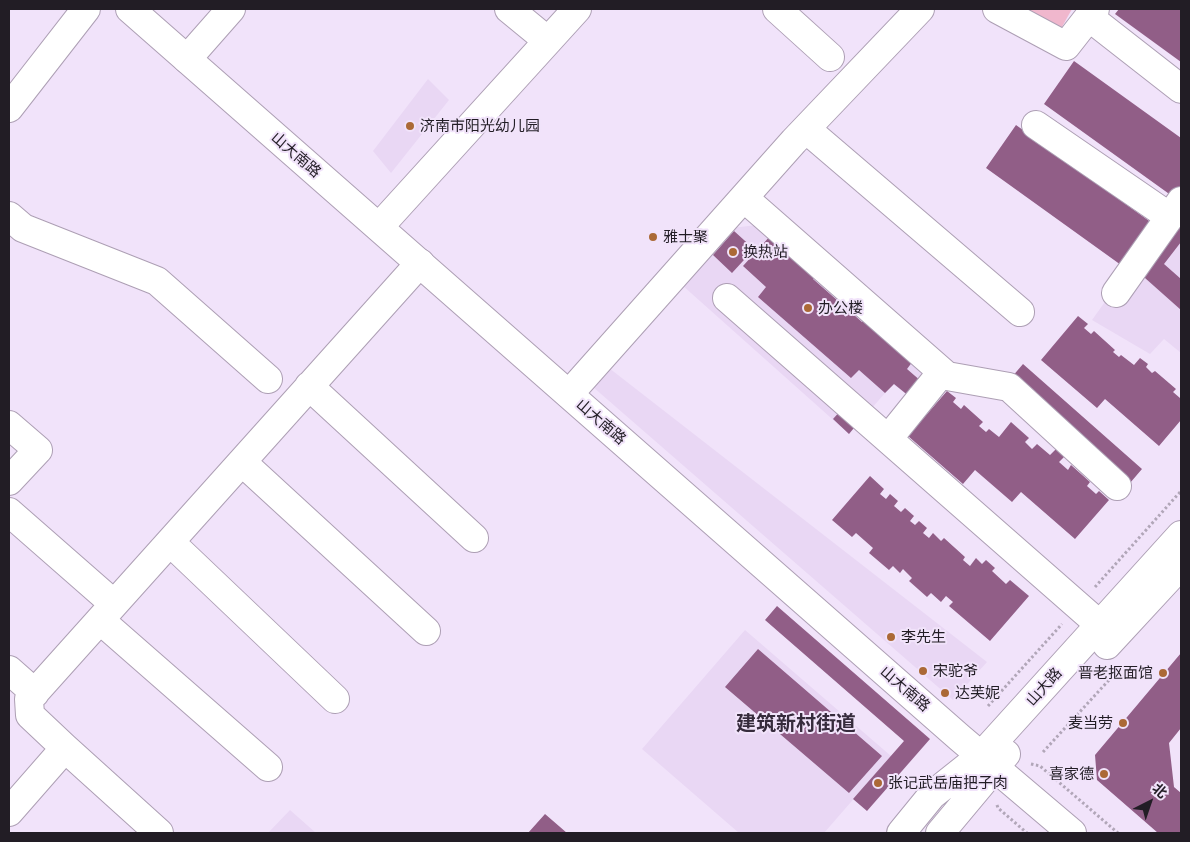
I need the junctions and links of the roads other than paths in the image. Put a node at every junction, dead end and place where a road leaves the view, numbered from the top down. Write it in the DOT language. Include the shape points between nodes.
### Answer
graph roads {
  1 [pos="86,9"];
  2 [pos="130,9"];
  3 [pos="232,9"];
  4 [pos="509,9"];
  5 [pos="577,9"];
  6 [pos="777,9"];
  7 [pos="920,9"];
  8 [pos="997,9"];
  9 [pos="1094,15"];
  10 [pos="548,41"];
  11 [pos="830,56"];
  12 [pos="187,59"];
  13 [pos="1181,89"];
  14 [pos="9,108"];
  15 [pos="1036,125"];
  16 [pos="806,129"];
  17 [pos="744,198"];
  18 [pos="1176,208"];
  19 [pos="9,216"];
  20 [pos="378,227"];
  21 [pos="420,263"];
  22 [pos="1116,293"];
  23 [pos="726,298"];
  24 [pos="1020,312"];
  25 [pos="942,372"];
  26 [pos="268,379"];
  27 [pos="309,386"];
  28 [pos="569,394"];
  29 [pos="9,424"];
  30 [pos="888,439"];
  31 [pos="242,462"];
  32 [pos="9,481"];
  33 [pos="1117,486"];
  34 [pos="9,512"];
  35 [pos="1181,535"];
  36 [pos="474,538"];
  37 [pos="170,542"];
  38 [pos="1178,574"];
  39 [pos="107,612"];
  40 [pos="1100,625"];
  41 [pos="426,631"];
  42 [pos="9,670"];
  43 [pos="35,694"];
  44 [pos="335,699"];
  45 [pos="65,748"];
  46 [pos="988,762"];
  47 [pos="268,767"];
  48 [pos="9,812"];
  49 [pos="159,833"];
  50 [pos="901,833"];
  51 [pos="940,833"];
  52 [pos="1072,833"];
  1 -- 14 [label="street"];
  2 -- 12 [label="street, 山大南路"];
  3 -- 12 [label="street"];
  4 -- 10 [label="street"];
  5 -- 10 [label="street"];
  6 -- 11 [label="street"];
  7 -- 16 [label="street"];
  8 -- 9 [label="street" via="1066,46"];
  9 -- 13 [label="street"];
  10 -- 20 [label="street"];
  12 -- 20 [label="street, 山大南路"];
  15 -- 18 [label="street"];
  16 -- 17 [label="street"];
  16 -- 24 [label="street"];
  17 -- 25 [label="street"];
  17 -- 28 [label="street"];
  18 -- 22 [label="street"];
  19 -- 26 [label="street" via="23,228 157,281"];
  20 -- 21 [label="street, 山大南路"];
  21 -- 27 [label="street"];
  21 -- 28 [label="street, 山大南路"];
  23 -- 30 [label="street"];
  25 -- 30 [label="street"];
  25 -- 33 [label="street" via="947,376 1008,386"];
  27 -- 31 [label="street"];
  27 -- 36 [label="street"];
  28 -- 46 [label="street, 山大南路"];
  29 -- 32 [label="street" via="38,450"];
  30 -- 40 [label="street"];
  31 -- 37 [label="street"];
  31 -- 41 [label="street"];
  34 -- 39 [label="street"];
  35 -- 40 [label="street, 山大路"];
  37 -- 39 [label="street"];
  37 -- 44 [label="street"];
  38 -- 46 [label="street, 山大路"];
  39 -- 43 [label="street"];
  39 -- 47 [label="street"];
  40 -- 46 [label="street, 山大路"];
  42 -- 43 [label="street"];
  43 -- 45 [label="street" via="29,699 30,715"];
  45 -- 48 [label="street"];
  45 -- 49 [label="street"];
  46 -- 50 [label="street, 山大路" via="932,795"];
  46 -- 51 [label="street, 山大路"];
  46 -- 52 [label="street, 山大南路"];
}
